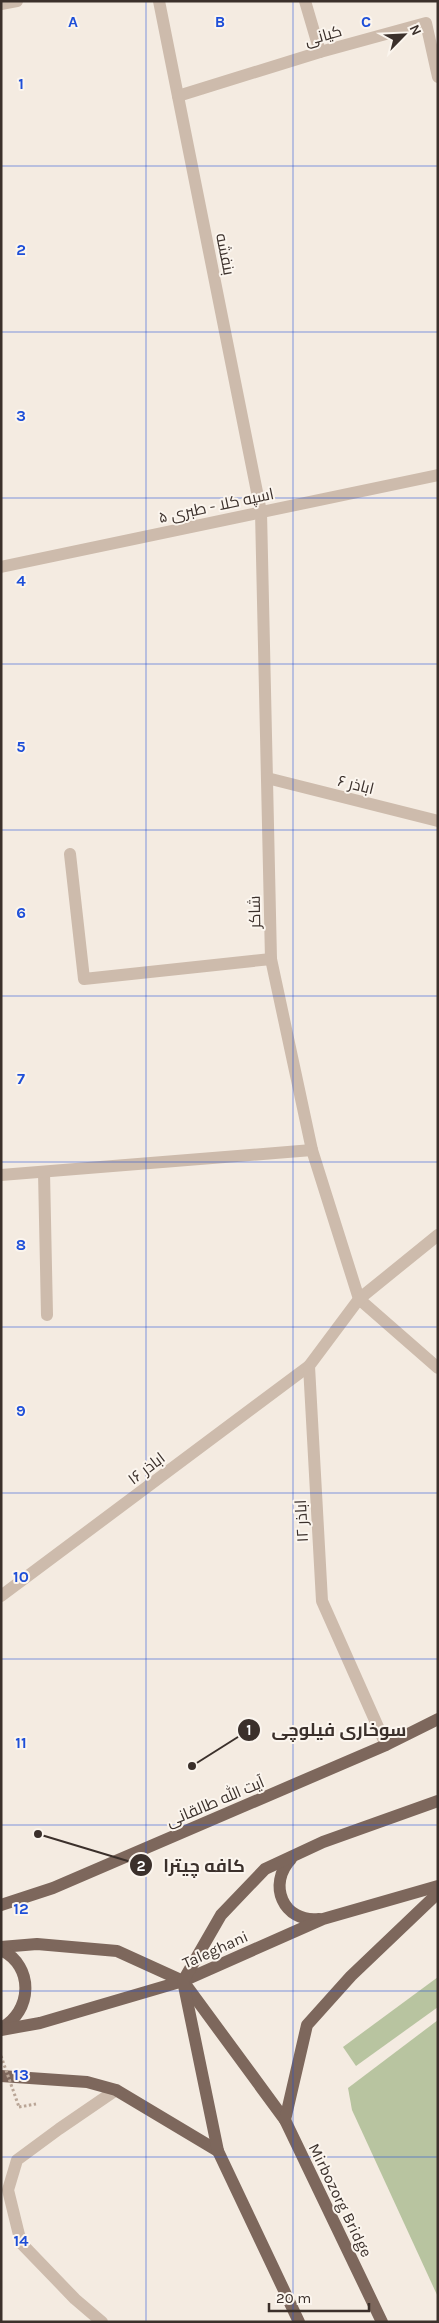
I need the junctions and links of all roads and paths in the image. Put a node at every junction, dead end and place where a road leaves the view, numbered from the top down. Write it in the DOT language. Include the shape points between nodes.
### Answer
graph roads {
  1 [pos="17,1"];
  2 [pos="159,1"];
  3 [pos="305,1"];
  4 [pos="1,4"];
  5 [pos="320,52"];
  6 [pos="438,77"];
  7 [pos="178,96"];
  8 [pos="438,475"];
  9 [pos="261,512"];
  10 [pos="1,567"];
  11 [pos="267,778"];
  12 [pos="438,821"];
  13 [pos="70,854"];
  14 [pos="271,958"];
  15 [pos="312,1150"];
  16 [pos="44,1172"];
  17 [pos="1,1175"];
  18 [pos="438,1235"];
  19 [pos="360,1299"];
  20 [pos="47,1315"];
  21 [pos="309,1366"];
  22 [pos="438,1368"];
  23 [pos="1,1596"];
  24 [pos="438,1719"];
  25 [pos="386,1745"];
  26 [pos="438,1801"];
  27 [pos="293,1857"];
  28 [pos="438,1886"];
  29 [pos="438,1892"];
  30 [pos="1,1905"];
  31 [pos="323,1919"];
  32 [pos="1,1949"];
  33 [pos="183,1981"];
  34 [pos="1,2029"];
  35 [pos="1,2056"];
  36 [pos="1,2076"];
  37 [pos="116,2090"];
  38 [pos="20,2107"];
  39 [pos="285,2120"];
  40 [pos="218,2151"];
  41 [pos="102,2322"];
  42 [pos="299,2322"];
  43 [pos="382,2322"];
  1 -- 4 [label="street"];
  2 -- 7 [label="street, بنفشه"];
  3 -- 5 [label="street"];
  5 -- 6 [label="street, کیانی" via="426,23"];
  5 -- 7 [label="street, کیانی"];
  7 -- 9 [label="street, بنفشه"];
  8 -- 9 [label="street, اسپه کلا - طبری ۵"];
  9 -- 10 [label="street, اسپه کلا - طبری ۵"];
  9 -- 11 [label="street, شاکر"];
  11 -- 12 [label="street, اباذر ۶"];
  11 -- 14 [label="street, شاکر"];
  13 -- 14 [label="street" via="84,979"];
  14 -- 15 [label="street, شاکر"];
  15 -- 16 [label="street"];
  15 -- 19 [label="street, شاکر"];
  16 -- 17 [label="street"];
  16 -- 20 [label="street"];
  18 -- 19 [label="street"];
  19 -- 21 [label="street"];
  19 -- 22 [label="street"];
  21 -- 23 [label="street, اباذر ۱۶"];
  21 -- 25 [label="street, اباذر ۱۲" via="322,1601"];
  24 -- 25 [label="main road, آیت الله طالقانی"];
  25 -- 30 [label="main road, آیت الله طالقانی" via="53,1888"];
  26 -- 27 [label="main road" via="324,1842"];
  27 -- 31 [label="main road" via="284,1866 280,1878 279,1890 283,1901 300,1917"];
  27 -- 33 [label="main road" via="265,1869 221,1915"];
  28 -- 31 [label="main road, Taleghani"];
  29 -- 39 [label="main road" via="351,1976 306,2025"];
  31 -- 33 [label="main road, Taleghani"];
  32 -- 33 [label="main road" via="37,1944 117,1951"];
  32 -- 34 [label="main road" via="16,1961 27,1985 20,2013"];
  33 -- 34 [label="main road, Taleghani" via="40,2024"];
  33 -- 39 [label="main road, Mirbozorg Bridge"];
  33 -- 40 [label="main road"];
  35 -- 38 [label="path, bridge"];
  36 -- 37 [label="main road" via="87,2082"];
  37 -- 40 [label="main road"];
  37 -- 41 [label="street" via="17,2160 8,2190 21,2243 75,2300"];
  39 -- 43 [label="main road, Mirbozorg Bridge"];
  40 -- 42 [label="main road"];
}
